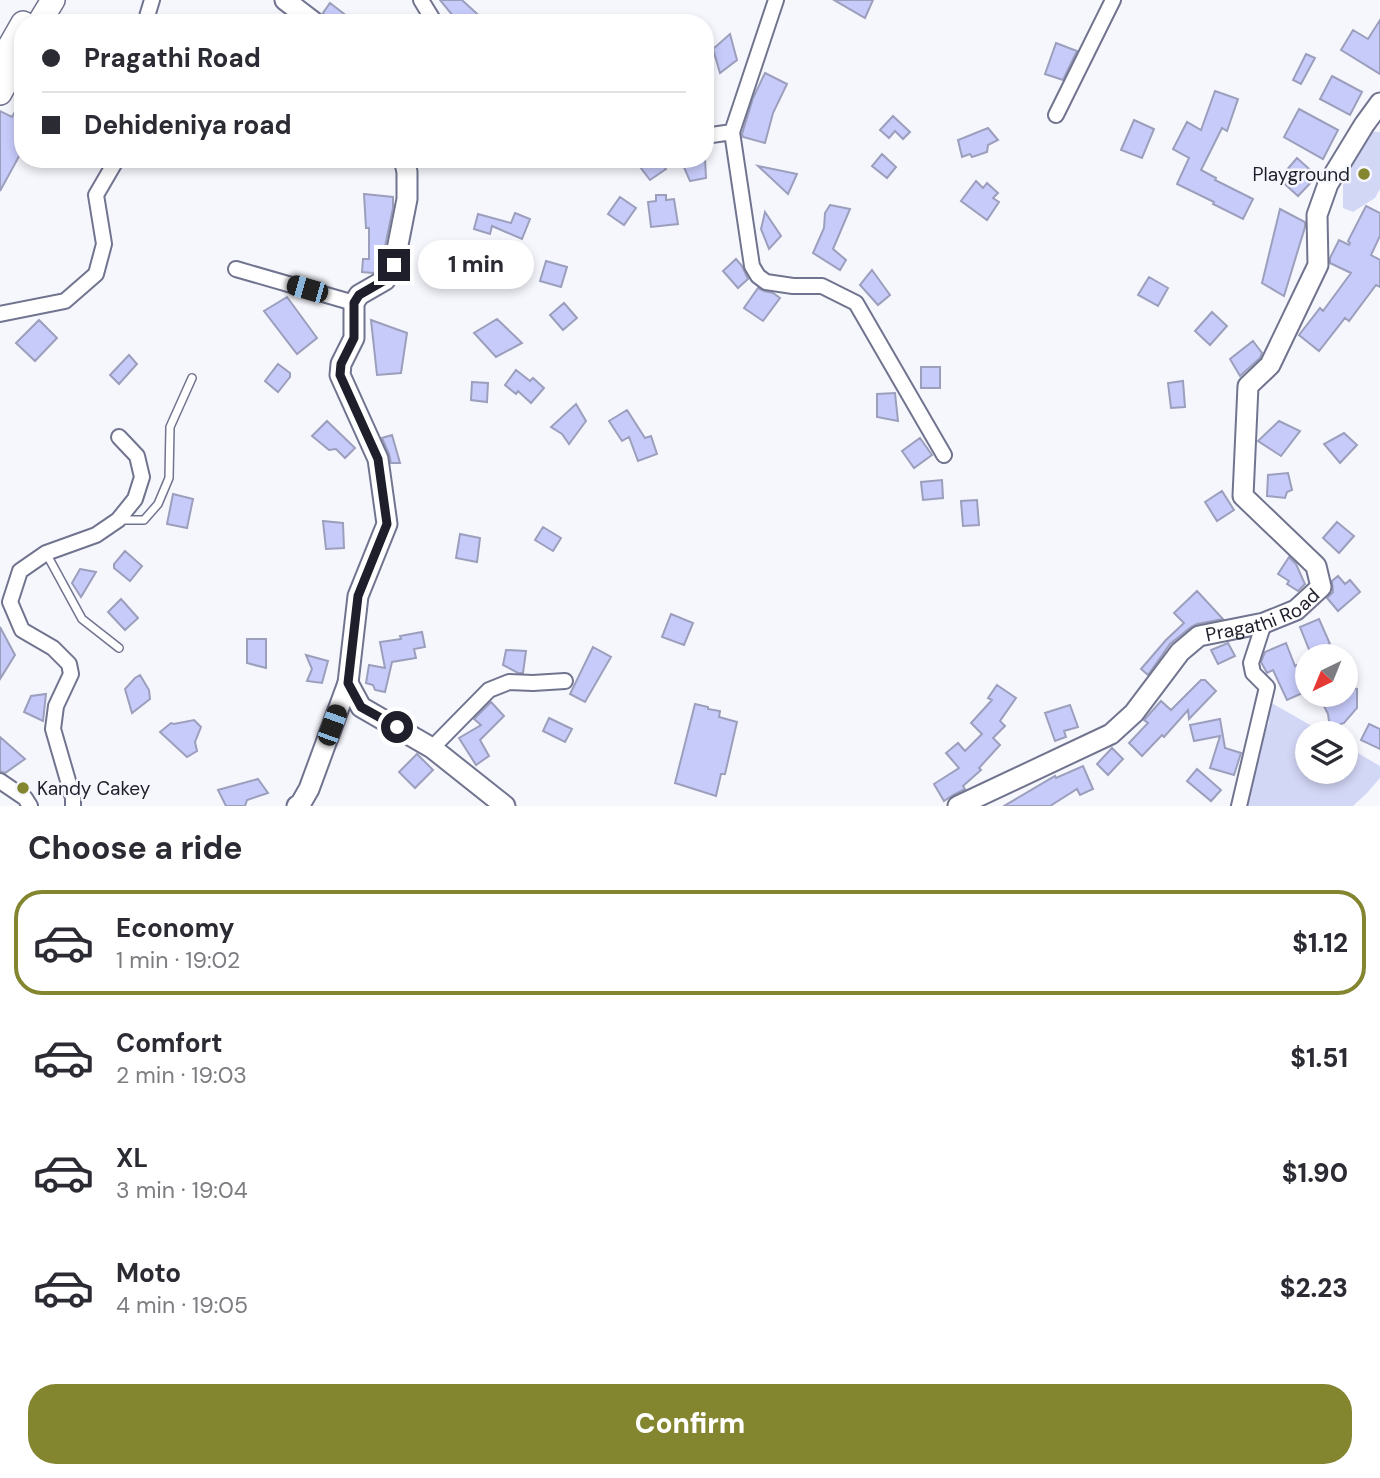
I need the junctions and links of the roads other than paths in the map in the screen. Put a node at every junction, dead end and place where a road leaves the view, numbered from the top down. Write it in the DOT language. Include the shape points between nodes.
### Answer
graph roads {
  1 [pos="285,0"];
  2 [pos="776,0"];
  3 [pos="1112,0"];
  4 [pos="303,14"];
  5 [pos="14,38"];
  6 [pos="0,62"];
  7 [pos="14,67"];
  8 [pos="0,93"];
  9 [pos="1380,103"];
  10 [pos="1056,115"];
  11 [pos="732,132"];
  12 [pos="714,135"];
  13 [pos="112,168"];
  14 [pos="406,168"];
  15 [pos="236,270"];
  16 [pos="354,303"];
  17 [pos="0,314"];
  18 [pos="192,378"];
  19 [pos="119,437"];
  20 [pos="944,454"];
  21 [pos="118,520"];
  22 [pos="46,552"];
  23 [pos="1264,622"];
  24 [pos="119,648"];
  25 [pos="565,681"];
  26 [pos="348,683"];
  27 [pos="432,748"];
  28 [pos="0,781"];
  29 [pos="30,806"];
  30 [pos="73,806"];
  31 [pos="297,806"];
  32 [pos="506,806"];
  33 [pos="958,806"];
  34 [pos="1239,806"];
  1 -- 4 [label="street"];
  2 -- 11 [label="street"];
  3 -- 10 [label="street"];
  5 -- 6 [label="main road"];
  7 -- 8 [label="main road"];
  9 -- 23 [label="street, Pragathi Road" via="1328,184 1317,215 1318,265 1270,365 1248,386 1243,496 1316,566 1321,587 1296,610"];
  11 -- 12 [label="street"];
  11 -- 20 [label="street" via="752,266 758,276 766,282 822,286 856,303"];
  13 -- 17 [label="street" via="96,195 104,244 96,274 65,301"];
  14 -- 16 [label="street" via="407,199 394,265 385,280"];
  15 -- 16 [label="street"];
  16 -- 26 [label="street" via="354,338 340,375 378,459 387,524 358,596"];
  18 -- 21 [label="lane" via="170,427 169,478 158,504 144,520"];
  19 -- 21 [label="street" via="137,456 142,477 135,499"];
  21 -- 22 [label="street" via="96,536"];
  22 -- 24 [label="lane" via="82,619"];
  22 -- 30 [label="street" via="20,571 10,602 22,630 53,648 69,664 71,674 56,706 53,729"];
  23 -- 33 [label="street, Pragathi Road" via="1199,636 1111,734"];
  23 -- 34 [label="street" via="1251,663 1253,673 1267,687"];
  25 -- 27 [label="street" via="509,682 489,691"];
  26 -- 27 [label="street" via="361,707"];
  26 -- 31 [label="street" via="309,789"];
  27 -- 32 [label="street"];
  28 -- 29 [label="street"];
}
